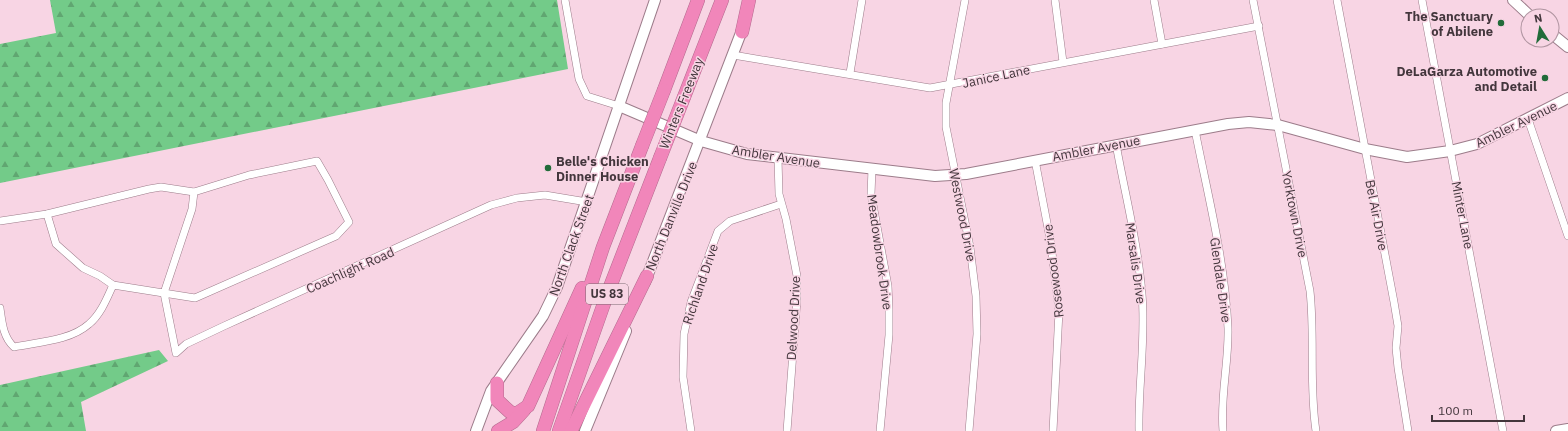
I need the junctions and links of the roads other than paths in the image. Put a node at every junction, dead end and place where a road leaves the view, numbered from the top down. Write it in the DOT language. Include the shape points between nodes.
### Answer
graph roads {
  1 [pos="565,0"];
  2 [pos="655,0"];
  3 [pos="694,0"];
  4 [pos="698,0"];
  5 [pos="722,0"];
  6 [pos="749,0"];
  7 [pos="754,0"];
  8 [pos="862,0"];
  9 [pos="965,0"];
  10 [pos="1055,0"];
  11 [pos="1154,0"];
  12 [pos="1253,0"];
  13 [pos="1337,0"];
  14 [pos="1422,0"];
  15 [pos="1513,0"];
  16 [pos="1522,8"];
  17 [pos="1259,26"];
  18 [pos="742,32"];
  19 [pos="682,40"];
  20 [pos="1560,40"];
  21 [pos="1162,44"];
  22 [pos="1568,47"];
  23 [pos="733,55"];
  24 [pos="1063,62"];
  25 [pos="850,73"];
  26 [pos="948,86"];
  27 [pos="1568,98"];
  28 [pos="618,106"];
  29 [pos="1528,119"];
  30 [pos="1278,125"];
  31 [pos="1195,130"];
  32 [pos="701,141"];
  33 [pos="1116,144"];
  34 [pos="1364,149"];
  35 [pos="1450,151"];
  36 [pos="778,159"];
  37 [pos="1035,160"];
  38 [pos="872,169"];
  39 [pos="956,175"];
  40 [pos="194,192"];
  41 [pos="587,202"];
  42 [pos="782,204"];
  43 [pos="46,214"];
  44 [pos="0,221"];
  45 [pos="1568,236"];
  46 [pos="603,247"];
  47 [pos="647,276"];
  48 [pos="114,285"];
  49 [pos="164,293"];
  50 [pos="0,308"];
  51 [pos="496,383"];
  52 [pos="528,406"];
  53 [pos="1568,429"];
  54 [pos="476,431"];
  55 [pos="498,431"];
  56 [pos="542,431"];
  57 [pos="559,431"];
  58 [pos="571,431"];
  59 [pos="585,431"];
  60 [pos="691,431"];
  61 [pos="787,431"];
  62 [pos="880,431"];
  63 [pos="969,431"];
  64 [pos="1053,431"];
  65 [pos="1139,431"];
  66 [pos="1223,431"];
  67 [pos="1316,431"];
  68 [pos="1408,431"];
  69 [pos="1503,431"];
  70 [pos="1556,431"];
  1 -- 28 [label="street" via="579,79 587,96"];
  2 -- 28 [label="main road, North Clack Street"];
  3 -- 19 [label="highway"];
  4 -- 19 [label="highway, Winters Freeway / US 83"];
  5 -- 57 [label="highway, Winters Freeway / US 83, bridge" via="608,292"];
  6 -- 18 [label="highway"];
  7 -- 18 [label="main road, North Danville Drive"];
  8 -- 25 [label="street"];
  9 -- 26 [label="street, Westwood Drive"];
  10 -- 24 [label="street"];
  11 -- 21 [label="street"];
  12 -- 17 [label="street, Yorktown Drive"];
  13 -- 34 [label="street, Bel Air Drive"];
  14 -- 35 [label="street, Minter Lane"];
  15 -- 16 [label="main road"];
  17 -- 21 [label="street, Janice Lane"];
  17 -- 30 [label="street, Yorktown Drive"];
  18 -- 23 [label="main road, North Danville Drive"];
  19 -- 46 [label="highway, Winters Freeway / US 83, bridge"];
  20 -- 22 [label="main road"];
  21 -- 24 [label="street, Janice Lane"];
  23 -- 25 [label="street, Janice Lane"];
  23 -- 32 [label="main road, North Danville Drive"];
  24 -- 26 [label="street, Janice Lane"];
  25 -- 26 [label="street, Janice Lane" via="920,88"];
  26 -- 39 [label="street, Westwood Drive" via="946,127"];
  27 -- 29 [label="main road, Ambler Avenue"];
  28 -- 32 [label="main road, Ambler Avenue"];
  28 -- 41 [label="main road, North Clack Street"];
  29 -- 35 [label="main road, Ambler Avenue" via="1477,144"];
  29 -- 45 [label="street"];
  30 -- 31 [label="main road, Ambler Avenue" via="1249,122"];
  30 -- 34 [label="main road, Ambler Avenue"];
  30 -- 67 [label="street, Yorktown Drive" via="1310,291 1312,397"];
  31 -- 33 [label="main road, Ambler Avenue"];
  31 -- 66 [label="street, Glendale Drive" via="1224,279 1228,331 1221,414"];
  32 -- 36 [label="main road, Ambler Avenue" via="747,154"];
  32 -- 47 [label="main road, North Danville Drive"];
  33 -- 37 [label="main road, Ambler Avenue"];
  33 -- 65 [label="street, Marsalis Drive" via="1142,295"];
  34 -- 35 [label="main road, Ambler Avenue" via="1407,157"];
  34 -- 68 [label="street, Bel Air Drive" via="1398,326 1396,348"];
  35 -- 69 [label="street, Minter Lane"];
  36 -- 38 [label="main road, Ambler Avenue"];
  36 -- 42 [label="street, Delwood Drive" via="777,180"];
  37 -- 39 [label="main road, Ambler Avenue"];
  37 -- 64 [label="street, Rosewood Drive" via="1052,244 1059,311"];
  38 -- 39 [label="main road, Ambler Avenue" via="935,176"];
  38 -- 62 [label="street, Meadowbrook Drive" via="871,194 888,286 889,309"];
  39 -- 63 [label="street, Westwood Drive" via="970,247 976,296 977,334"];
  40 -- 43 [label="street" via="161,187"];
  40 -- 49 [label="street" via="192,209"];
  40 -- 49 [label="street" via="250,175 317,162 349,222 336,236 195,298"];
  41 -- 49 [label="street, Coachlight Road" via="546,195 517,198 491,206 224,326 186,344 176,353"];
  41 -- 51 [label="main road, North Clack Street" via="554,295 543,316"];
  42 -- 60 [label="street, Richland Drive" via="730,221 718,231 691,302 684,334 683,377"];
  42 -- 61 [label="street, Delwood Drive" via="797,276"];
  43 -- 44 [label="street"];
  43 -- 48 [label="street" via="56,244 62,251 83,268"];
  46 -- 52 [label="highway"];
  46 -- 56 [label="highway, Winters Freeway / US 83"];
  47 -- 58 [label="highway"];
  47 -- 59 [label="main road, North Danville Drive"];
  48 -- 49 [label="street"];
  48 -- 50 [label="street" via="89,324 81,330 52,340 14,347 4,331"];
  51 -- 52 [label="highway" via="497,400 510,412 516,414"];
  51 -- 54 [label="main road, North Clack Street"];
  52 -- 55 [label="highway" via="513,422"];
  53 -- 70 [label="main road"];
}
